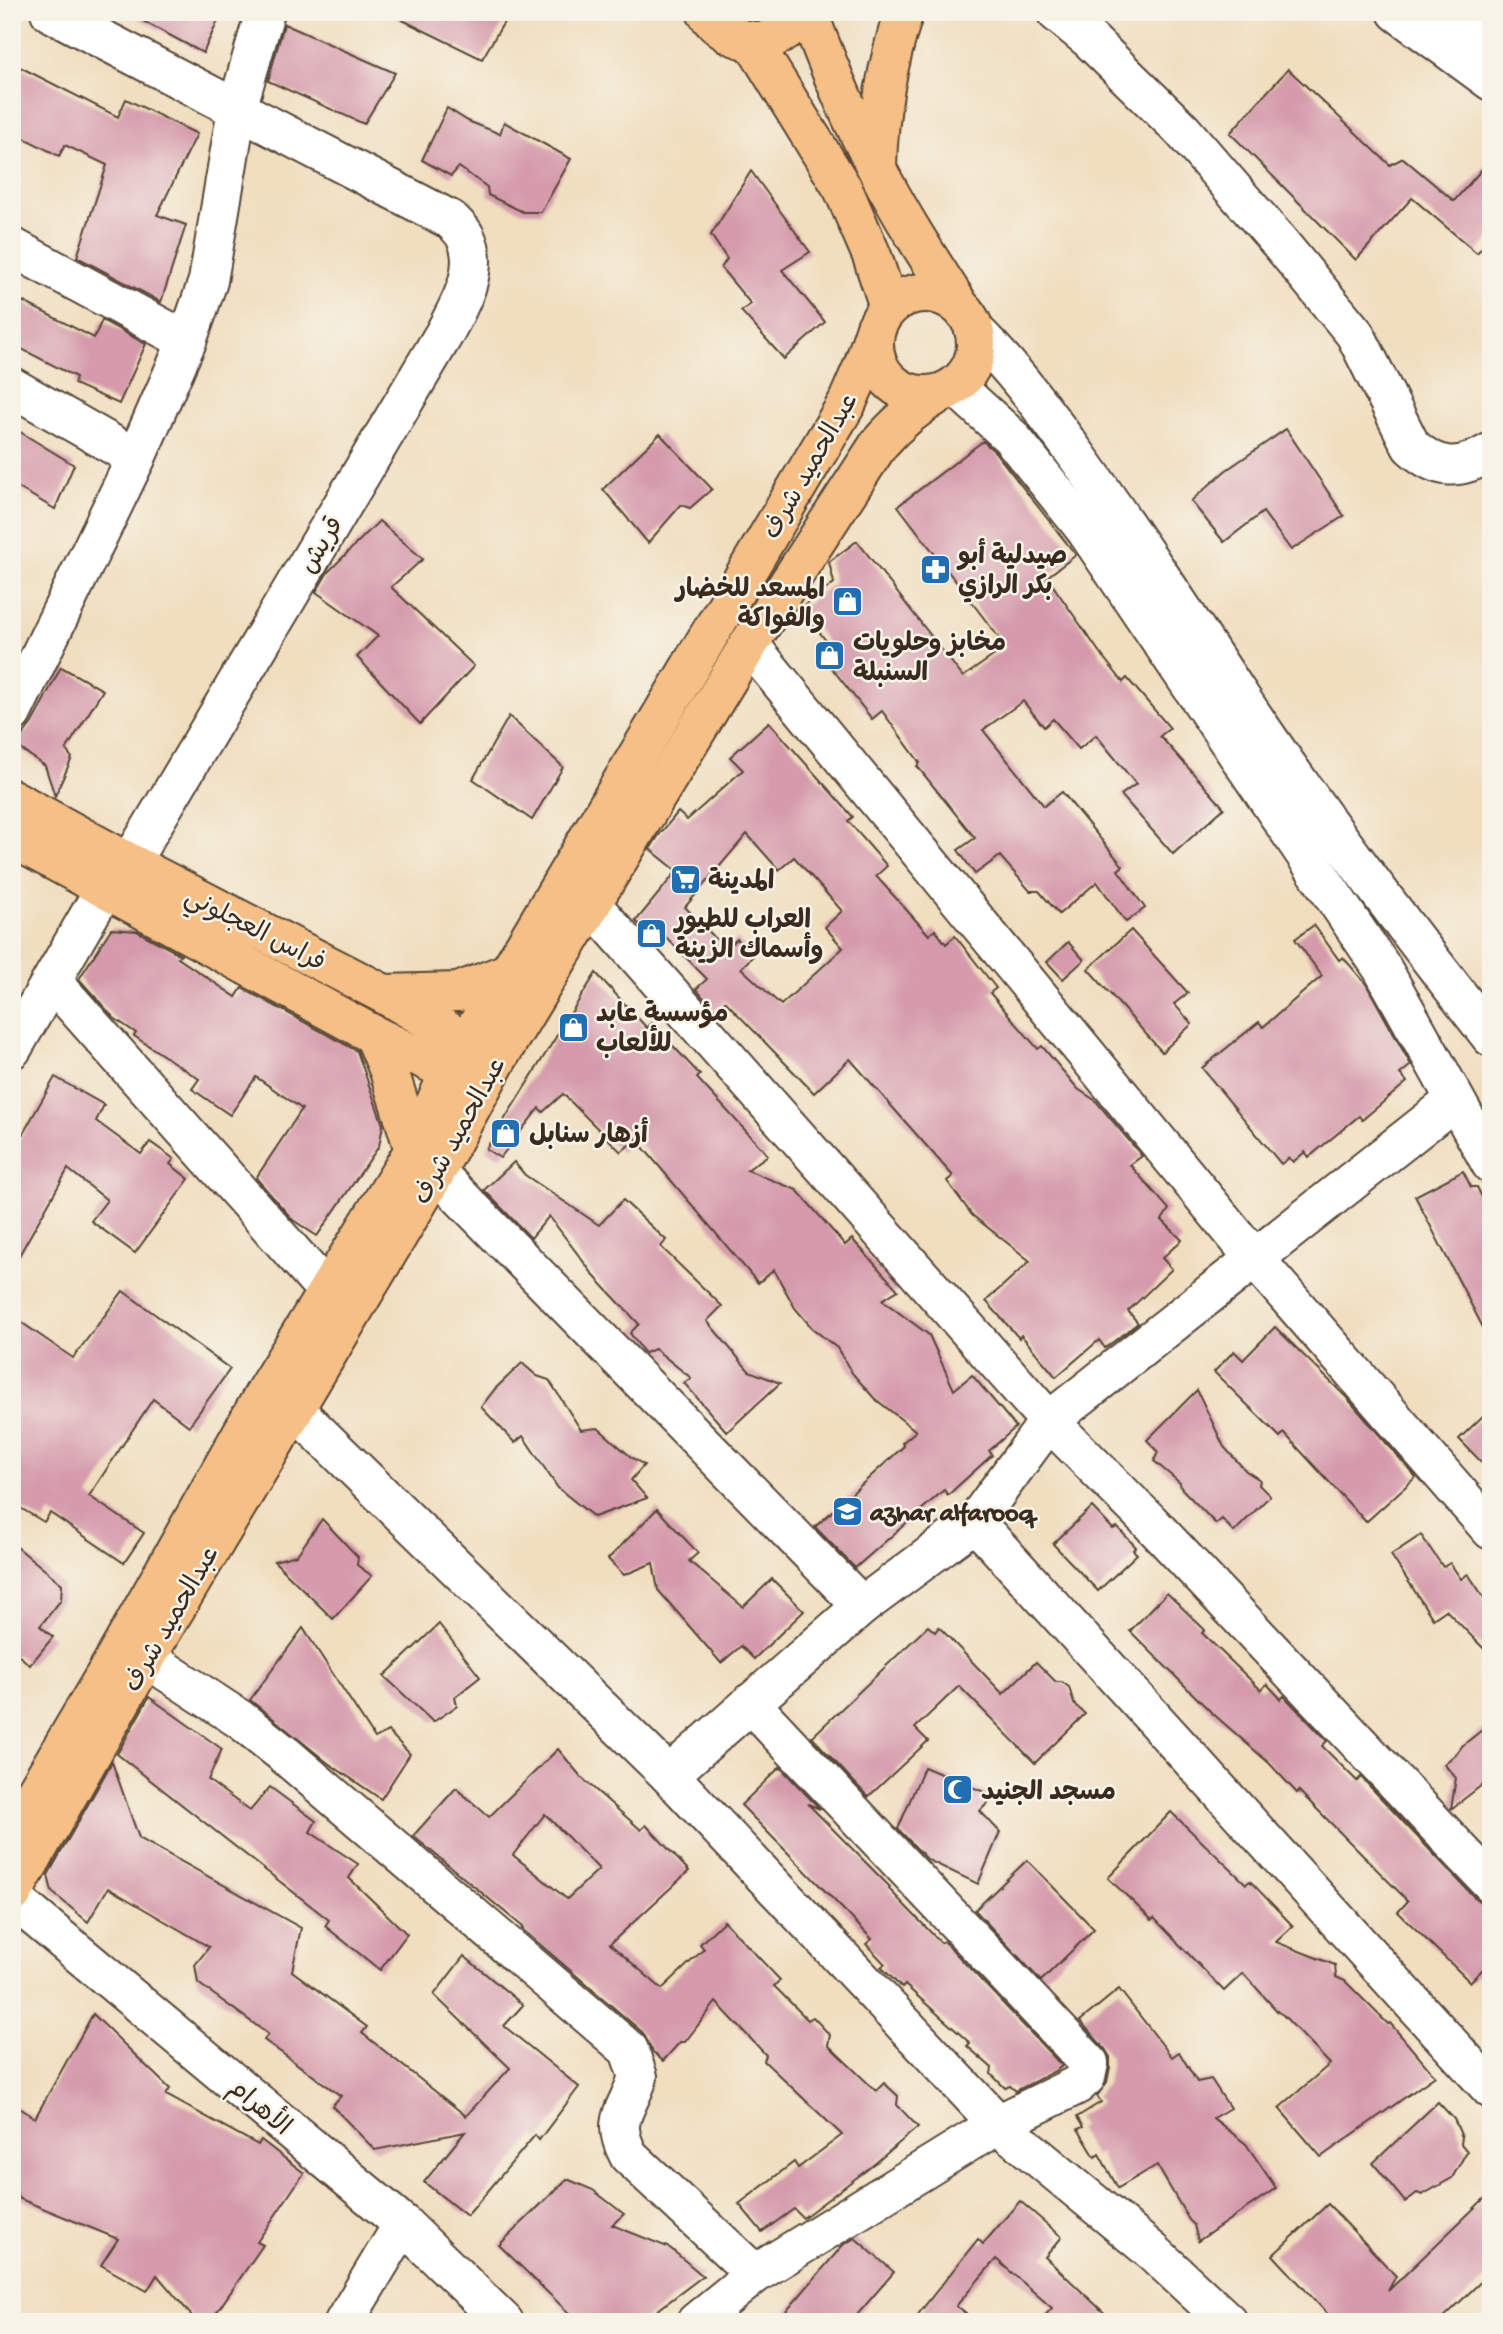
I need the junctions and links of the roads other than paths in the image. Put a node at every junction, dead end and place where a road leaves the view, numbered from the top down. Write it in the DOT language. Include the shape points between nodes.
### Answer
graph roads {
  1 [pos="50,12"];
  2 [pos="265,12"];
  3 [pos="706,12"];
  4 [pos="801,12"];
  5 [pos="808,12"];
  6 [pos="904,12"];
  7 [pos="1056,12"];
  8 [pos="1397,12"];
  9 [pos="1451,12"];
  10 [pos="752,41"];
  11 [pos="1491,41"];
  12 [pos="1491,81"];
  13 [pos="237,109"];
  14 [pos="877,170"];
  15 [pos="12,247"];
  16 [pos="966,316"];
  17 [pos="883,317"];
  18 [pos="187,341"];
  19 [pos="12,387"];
  20 [pos="947,390"];
  21 [pos="1491,452"];
  22 [pos="136,458"];
  23 [pos="749,645"];
  24 [pos="12,713"];
  25 [pos="12,799"];
  26 [pos="12,838"];
  27 [pos="118,876"];
  28 [pos="592,905"];
  29 [pos="507,974"];
  30 [pos="53,982"];
  31 [pos="384,994"];
  32 [pos="1485,1030"];
  33 [pos="374,1035"];
  34 [pos="12,1049"];
  35 [pos="1430,1055"];
  36 [pos="474,1065"];
  37 [pos="1455,1100"];
  38 [pos="1485,1147"];
  39 [pos="425,1161"];
  40 [pos="1254,1258"];
  41 [pos="327,1291"];
  42 [pos="280,1400"];
  43 [pos="1049,1421"];
  44 [pos="975,1522"];
  45 [pos="1491,1530"];
  46 [pos="862,1606"];
  47 [pos="146,1658"];
  48 [pos="750,1703"];
  49 [pos="669,1774"];
  50 [pos="12,1832"];
  51 [pos="1491,1883"];
  52 [pos="12,1896"];
  53 [pos="1491,2089"];
  54 [pos="998,2123"];
  55 [pos="403,2224"];
  56 [pos="754,2274"];
  57 [pos="344,2322"];
  58 [pos="504,2322"];
  59 [pos="696,2322"];
  60 [pos="1228,2322"];
  1 -- 13 [label="street"];
  2 -- 13 [label="street"];
  3 -- 10 [label="main road" via="725,33"];
  4 -- 10 [label="main road" via="778,36"];
  5 -- 14 [label="main road" via="850,117"];
  6 -- 14 [label="main road" via="884,87"];
  7 -- 21 [label="street" via="1182,130 1355,334 1411,446 1434,464 1447,466 1470,463"];
  8 -- 12 [label="street"];
  9 -- 11 [label="street"];
  10 -- 17 [label="main road" via="842,189 872,256"];
  13 -- 18 [label="street" via="208,281"];
  13 -- 27 [label="street, قريش" via="451,220 470,248 470,272 454,315"];
  14 -- 16 [label="main road"];
  15 -- 18 [label="street"];
  16 -- 17 [label="main road" via="929,293 915,293 901,299"];
  16 -- 20 [label="main road" via="976,346 974,361 966,375"];
  16 -- 32 [label="street" via="1116,509 1254,717 1369,879"];
  17 -- 20 [label="main road" via="874,343 883,373 894,385 924,396"];
  17 -- 29 [label="main road, عبدالحميد شرف" via="847,403"];
  18 -- 22 [label="street"];
  19 -- 22 [label="street"];
  20 -- 23 [label="main road, عبدالحميد شرف" via="917,407 879,444"];
  20 -- 35 [label="street" via="1011,437 1084,529 1382,968"];
  22 -- 24 [label="street"];
  23 -- 28 [label="main road, عبدالحميد شرف"];
  23 -- 40 [label="street"];
  25 -- 27 [label="main road, فراس العجلوني"];
  26 -- 27 [label="main road, فراس العجلوني"];
  27 -- 30 [label="street, قريش"];
  27 -- 31 [label="main road, فراس العجلوني"];
  27 -- 33 [label="main road, فراس العجلوني"];
  28 -- 36 [label="main road, عبدالحميد شرف"];
  28 -- 43 [label="street"];
  29 -- 31 [label="main road" via="458,992"];
  29 -- 36 [label="main road, عبدالحميد شرف"];
  30 -- 34 [label="street, قريش"];
  30 -- 41 [label="street"];
  31 -- 36 [label="main road, فراس العجلوني"];
  32 -- 35 [label="street" via="1466,1020 1454,1024"];
  33 -- 36 [label="main road, فراس العجلوني"];
  33 -- 39 [label="main road"];
  35 -- 37 [label="street"];
  36 -- 39 [label="main road, عبدالحميد شرف"];
  37 -- 38 [label="street"];
  37 -- 40 [label="street"];
  39 -- 41 [label="main road, عبدالحميد شرف"];
  39 -- 42 [label="main road, عبدالحميد شرف"];
  39 -- 46 [label="street"];
  40 -- 43 [label="street"];
  40 -- 45 [label="street"];
  41 -- 42 [label="main road, عبدالحميد شرف"];
  42 -- 47 [label="main road, عبدالحميد شرف"];
  42 -- 49 [label="street"];
  42 -- 50 [label="main road, عبدالحميد شرف" via="114,1660"];
  43 -- 44 [label="street"];
  43 -- 51 [label="street"];
  44 -- 46 [label="street"];
  44 -- 53 [label="street"];
  46 -- 48 [label="street"];
  47 -- 52 [label="main road, عبدالحميد شرف"];
  47 -- 56 [label="street" via="241,1720 285,1755 629,2050 638,2077 620,2119 622,2144 629,2156"];
  48 -- 49 [label="street"];
  48 -- 54 [label="street" via="1086,2057 1086,2077 1077,2085"];
  49 -- 54 [label="street"];
  52 -- 55 [label="street, الأهرام"];
  54 -- 56 [label="street"];
  54 -- 60 [label="street" via="1153,2252"];
  55 -- 57 [label="street"];
  55 -- 58 [label="street, الأهرام"];
  56 -- 59 [label="street"];
}
